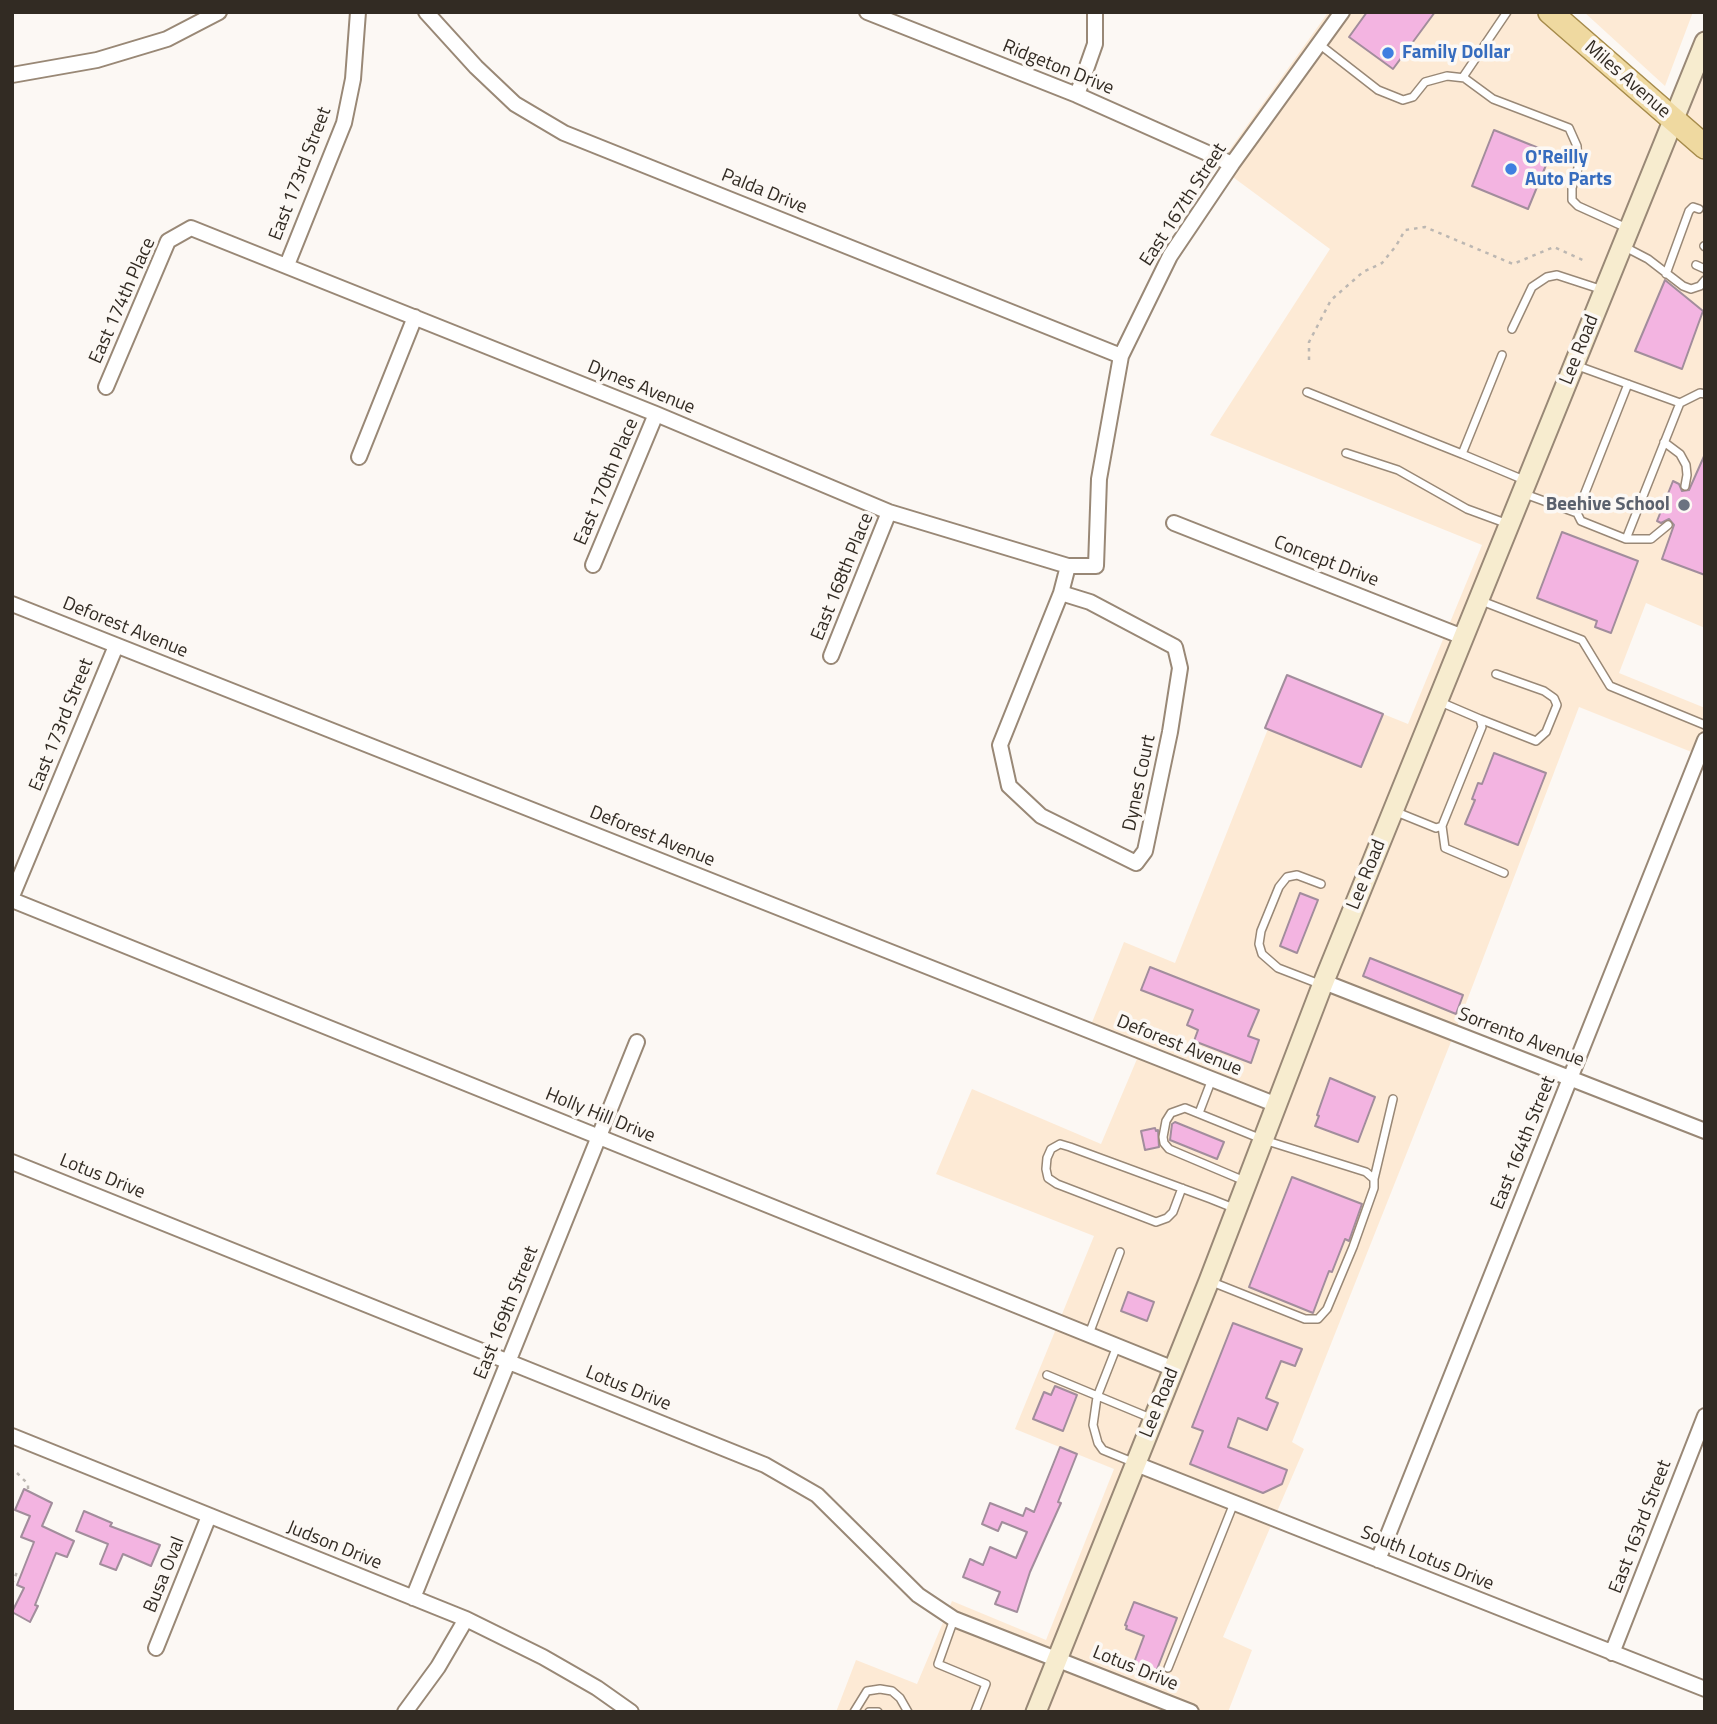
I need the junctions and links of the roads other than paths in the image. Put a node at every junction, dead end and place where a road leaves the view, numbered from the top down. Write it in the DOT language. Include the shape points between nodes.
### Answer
graph roads {
  1 [pos="219,12"];
  2 [pos="358,12"];
  3 [pos="426,12"];
  4 [pos="867,12"];
  5 [pos="1095,12"];
  6 [pos="1342,12"];
  7 [pos="1507,12"];
  8 [pos="1550,12"];
  9 [pos="1705,42"];
  10 [pos="1319,44"];
  11 [pos="12,75"];
  12 [pos="1465,78"];
  13 [pos="1077,95"];
  14 [pos="1673,120"];
  15 [pos="1705,147"];
  16 [pos="1232,164"];
  17 [pos="1699,209"];
  18 [pos="178,233"];
  19 [pos="1625,237"];
  20 [pos="287,265"];
  21 [pos="1696,265"];
  22 [pos="1705,269"];
  23 [pos="1666,274"];
  24 [pos="1705,280"];
  25 [pos="1604,290"];
  26 [pos="415,317"];
  27 [pos="1513,329"];
  28 [pos="1502,355"];
  29 [pos="1121,356"];
  30 [pos="1574,364"];
  31 [pos="1628,384"];
  32 [pos="106,387"];
  33 [pos="1307,392"];
  34 [pos="1705,394"];
  35 [pos="1680,402"];
  36 [pos="656,414"];
  37 [pos="1664,442"];
  38 [pos="1346,453"];
  39 [pos="1462,454"];
  40 [pos="359,457"];
  41 [pos="1685,486"];
  42 [pos="1524,487"];
  43 [pos="889,512"];
  44 [pos="1577,513"];
  45 [pos="1174,523"];
  46 [pos="1509,524"];
  47 [pos="1668,525"];
  48 [pos="1626,539"];
  49 [pos="593,565"];
  50 [pos="1068,566"];
  51 [pos="1096,566"];
  52 [pos="1060,593"];
  53 [pos="1479,600"];
  54 [pos="12,604"];
  55 [pos="1463,637"];
  56 [pos="116,646"];
  57 [pos="831,656"];
  58 [pos="1496,674"];
  59 [pos="1438,701"];
  60 [pos="1479,719"];
  61 [pos="1705,725"];
  62 [pos="1705,740"];
  63 [pos="1393,811"];
  64 [pos="1442,826"];
  65 [pos="1504,873"];
  66 [pos="1321,884"];
  67 [pos="12,898"];
  68 [pos="1323,984"];
  69 [pos="637,1042"];
  70 [pos="1571,1078"];
  71 [pos="1212,1079"];
  72 [pos="1393,1099"];
  73 [pos="1277,1105"];
  74 [pos="1199,1114"];
  75 [pos="1705,1131"];
  76 [pos="598,1136"];
  77 [pos="1264,1140"];
  78 [pos="12,1161"];
  79 [pos="1374,1179"];
  80 [pos="1247,1182"];
  81 [pos="1182,1188"];
  82 [pos="1237,1209"];
  83 [pos="1121,1252"];
  84 [pos="1209,1281"];
  85 [pos="1088,1335"];
  86 [pos="1117,1346"];
  87 [pos="509,1362"];
  88 [pos="1174,1369"];
  89 [pos="1047,1375"];
  90 [pos="1097,1397"];
  91 [pos="1705,1416"];
  92 [pos="1154,1420"];
  93 [pos="12,1436"];
  94 [pos="1136,1464"];
  95 [pos="1234,1503"];
  96 [pos="209,1516"];
  97 [pos="1378,1560"];
  98 [pos="413,1598"];
  99 [pos="466,1619"];
  100 [pos="954,1619"];
  101 [pos="156,1648"];
  102 [pos="1612,1653"];
  103 [pos="1057,1659"];
  104 [pos="1168,1668"];
  105 [pos="1705,1689"];
  106 [pos="405,1712"];
  107 [pos="631,1712"];
  108 [pos="854,1712"];
  109 [pos="869,1712"];
  110 [pos="878,1712"];
  111 [pos="908,1712"];
  112 [pos="975,1712"];
  113 [pos="1036,1712"];
  114 [pos="1191,1712"];
  1 -- 11 [label="street" via="167,39 109,57"];
  2 -- 20 [label="street, East 173rd Street" via="344,123"];
  3 -- 29 [label="street, Palda Drive" via="515,104 564,133"];
  4 -- 13 [label="street, Ridgeton Drive"];
  5 -- 13 [label="street" via="1095,44"];
  6 -- 10 [label="street, East 167th Street"];
  7 -- 12 [label="lane"];
  8 -- 14 [label="main road, Miles Avenue"];
  9 -- 14 [label="main road, Lee Road"];
  10 -- 12 [label="lane" via="1378,90 1403,100 1413,97 1425,82 1447,76"];
  10 -- 16 [label="street, East 167th Street"];
  12 -- 19 [label="lane" via="1493,99 1569,128 1577,146 1578,168 1572,200"];
  13 -- 16 [label="street, Ridgeton Drive"];
  14 -- 15 [label="main road, Miles Avenue"];
  14 -- 19 [label="main road, Lee Road"];
  16 -- 29 [label="street, East 167th Street" via="1170,256"];
  17 -- 23 [label="lane" via="1693,207"];
  18 -- 20 [label="street, Dynes Avenue" via="191,228"];
  18 -- 32 [label="street, East 174th Place" via="168,241"];
  19 -- 23 [label="lane"];
  19 -- 25 [label="main road, Lee Road"];
  20 -- 26 [label="street, Dynes Avenue"];
  21 -- 22 [label="lane"];
  23 -- 24 [label="lane" via="1691,289"];
  25 -- 27 [label="lane" via="1557,275 1547,277 1532,287"];
  25 -- 30 [label="main road, Lee Road"];
  26 -- 36 [label="street, Dynes Avenue"];
  26 -- 40 [label="street"];
  28 -- 39 [label="lane"];
  29 -- 51 [label="street, East 167th Street" via="1099,479"];
  30 -- 31 [label="lane"];
  30 -- 42 [label="main road, Lee Road"];
  31 -- 35 [label="lane"];
  31 -- 44 [label="lane"];
  33 -- 39 [label="lane"];
  34 -- 35 [label="lane"];
  35 -- 37 [label="lane"];
  36 -- 43 [label="street, Dynes Avenue"];
  36 -- 49 [label="street, East 170th Place"];
  37 -- 41 [label="lane" via="1686,465"];
  37 -- 48 [label="lane"];
  38 -- 46 [label="lane" via="1398,470 1467,509"];
  39 -- 42 [label="lane"];
  42 -- 44 [label="lane"];
  42 -- 46 [label="main road, Lee Road"];
  43 -- 50 [label="street, Dynes Avenue"];
  43 -- 57 [label="street, East 168th Place"];
  44 -- 48 [label="lane" via="1581,521"];
  45 -- 55 [label="street, Concept Drive"];
  46 -- 53 [label="main road, Lee Road"];
  47 -- 48 [label="lane" via="1651,539"];
  50 -- 51 [label="street, Dynes Avenue"];
  50 -- 52 [label="street, Dynes Court"];
  52 -- 52 [label="street, Dynes Court" via="1000,745 1009,786 1041,816 1136,863 1145,851 1170,732 1180,668 1175,647 1090,602"];
  53 -- 55 [label="main road, Lee Road"];
  53 -- 61 [label="lane" via="1582,640 1610,686"];
  54 -- 56 [label="street, Deforest Avenue"];
  55 -- 59 [label="main road, Lee Road"];
  56 -- 67 [label="street, East 173rd Street"];
  56 -- 71 [label="street, Deforest Avenue"];
  58 -- 60 [label="lane" via="1554,698 1553,714 1546,732 1536,741"];
  59 -- 60 [label="lane"];
  59 -- 63 [label="main road, Lee Road"];
  60 -- 64 [label="lane" via="1482,727"];
  62 -- 70 [label="street, East 164th Street"];
  63 -- 64 [label="lane" via="1436,828"];
  63 -- 68 [label="main road, Lee Road"];
  64 -- 65 [label="lane" via="1445,848"];
  66 -- 68 [label="lane" via="1297,875 1287,877 1265,920 1259,944 1262,954 1278,968"];
  67 -- 76 [label="street, Holly Hill Drive"];
  68 -- 70 [label="street, Sorrento Avenue"];
  68 -- 73 [label="main road, Lee Road"];
  69 -- 76 [label="street, East 169th Street"];
  70 -- 75 [label="street, Sorrento Avenue"];
  70 -- 97 [label="street, East 164th Street"];
  71 -- 73 [label="street, Deforest Avenue"];
  71 -- 74 [label="lane"];
  72 -- 79 [label="lane"];
  73 -- 77 [label="main road, Lee Road"];
  74 -- 77 [label="lane"];
  74 -- 80 [label="lane" via="1185,1108 1171,1113 1164,1143"];
  76 -- 85 [label="street, Holly Hill Drive"];
  76 -- 87 [label="street, East 169th Street"];
  77 -- 79 [label="lane" via="1366,1172"];
  77 -- 80 [label="main road, Lee Road"];
  78 -- 87 [label="street, Lotus Drive"];
  79 -- 84 [label="lane" via="1353,1247 1327,1309 1318,1319 1305,1319"];
  80 -- 82 [label="main road, Lee Road"];
  81 -- 81 [label="lane" via="1060,1144 1051,1149 1045,1169 1057,1184 1156,1222 1173,1212"];
  81 -- 82 [label="lane"];
  82 -- 84 [label="main road, Lee Road"];
  83 -- 85 [label="lane"];
  84 -- 88 [label="main road, Lee Road"];
  85 -- 86 [label="street, Holly Hill Drive"];
  86 -- 88 [label="street, Holly Hill Drive"];
  86 -- 90 [label="lane"];
  87 -- 98 [label="street, East 169th Street"];
  87 -- 100 [label="street, Lotus Drive" via="765,1465 817,1495 918,1595"];
  88 -- 92 [label="main road, Lee Road"];
  89 -- 90 [label="lane"];
  90 -- 92 [label="lane"];
  90 -- 94 [label="lane" via="1093,1425 1098,1443 1103,1450"];
  91 -- 102 [label="street, East 163rd Street"];
  92 -- 94 [label="main road, Lee Road"];
  93 -- 96 [label="street, Judson Drive"];
  94 -- 95 [label="street, South Lotus Drive"];
  94 -- 103 [label="main road, Lee Road"];
  95 -- 97 [label="street, South Lotus Drive"];
  95 -- 104 [label="lane"];
  96 -- 98 [label="street, Judson Drive"];
  96 -- 101 [label="street, Busa Oval"];
  97 -- 102 [label="street, South Lotus Drive"];
  98 -- 99 [label="street, Judson Drive"];
  99 -- 106 [label="street"];
  99 -- 107 [label="street, Judson Drive" via="543,1657"];
  100 -- 103 [label="street, Lotus Drive"];
  100 -- 112 [label="lane" via="938,1664 986,1684"];
  102 -- 105 [label="street, South Lotus Drive"];
  103 -- 113 [label="main road, Lee Road"];
  103 -- 114 [label="street, Lotus Drive"];
  108 -- 111 [label="lane" via="867,1691 880,1689 892,1690"];
  109 -- 110 [label="lane"];
}
